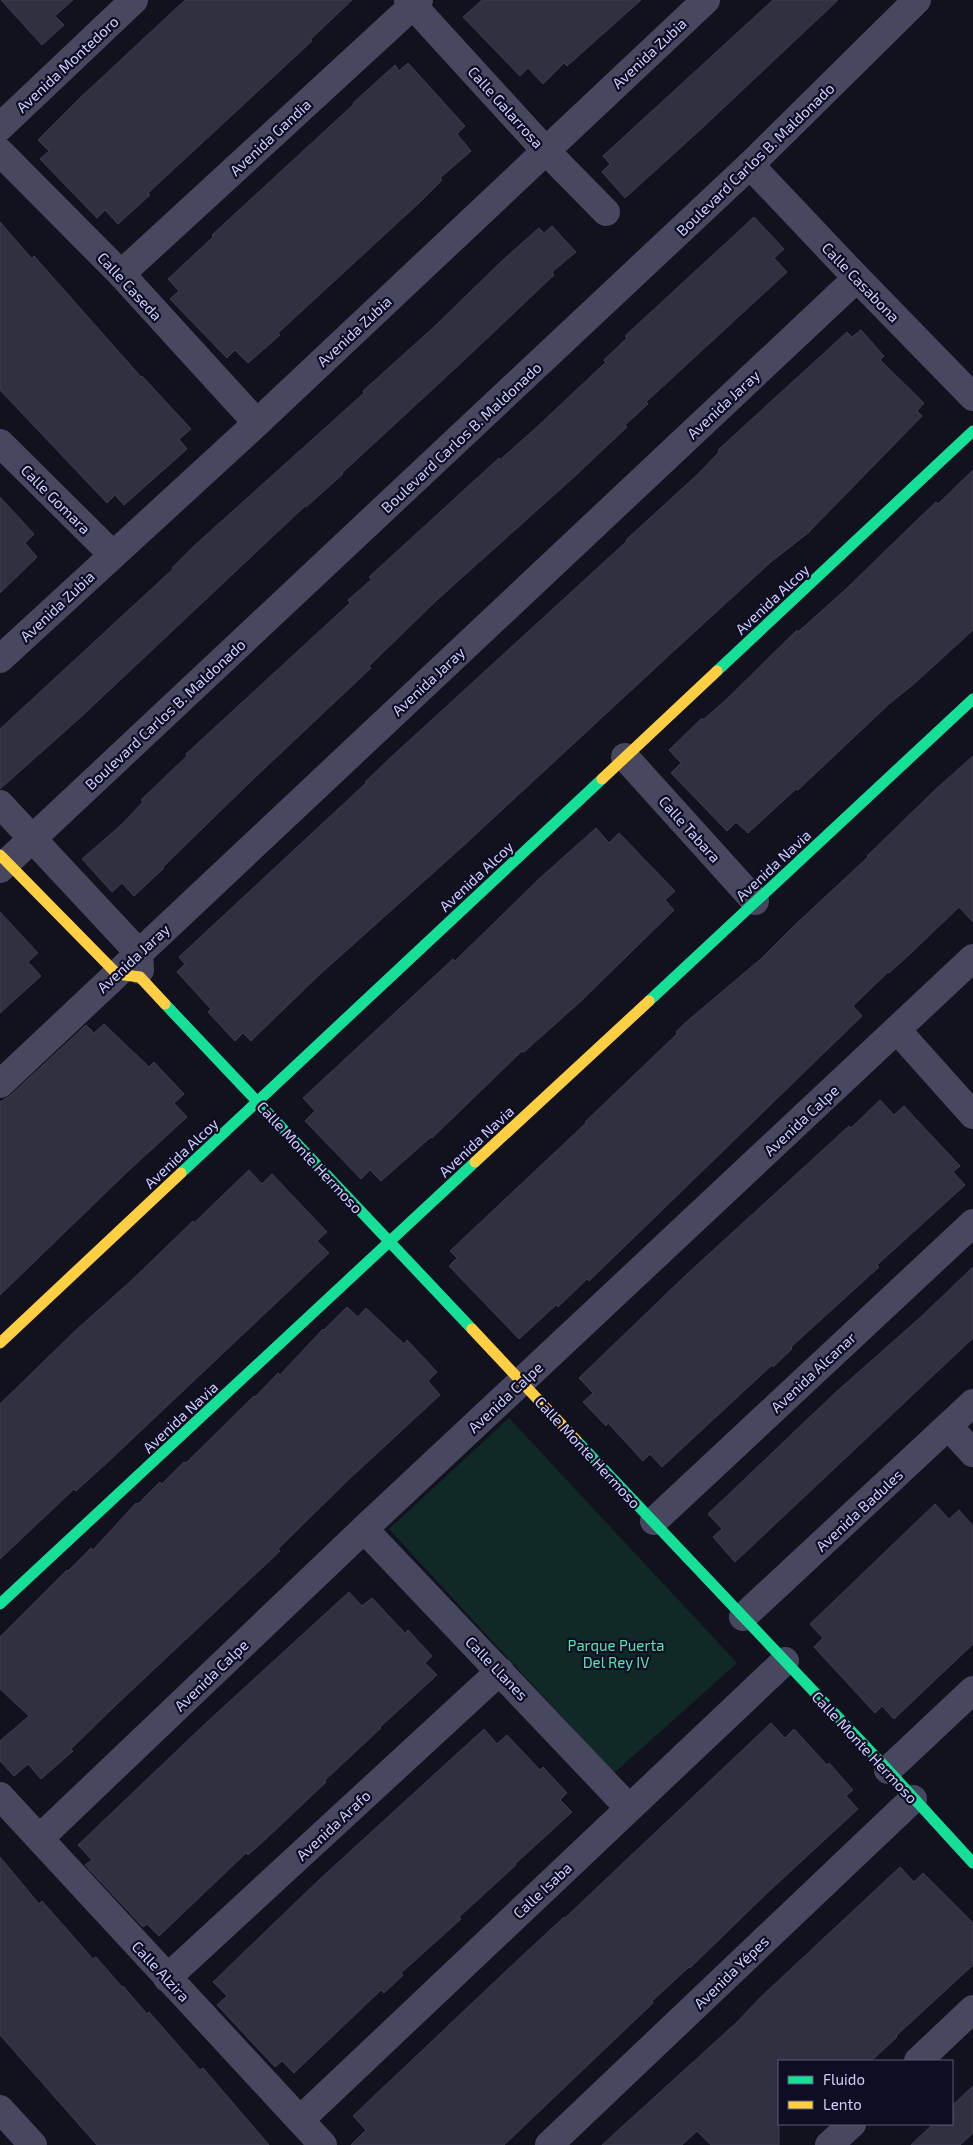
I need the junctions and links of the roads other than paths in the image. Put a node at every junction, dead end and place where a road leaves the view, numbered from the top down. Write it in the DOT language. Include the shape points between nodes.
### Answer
graph roads {
  1 [pos="706,0"];
  2 [pos="917,0"];
  3 [pos="129,2"];
  4 [pos="414,2"];
  5 [pos="0,127"];
  6 [pos="546,150"];
  7 [pos="0,152"];
  8 [pos="750,166"];
  9 [pos="606,212"];
  10 [pos="121,274"];
  11 [pos="857,278"];
  12 [pos="973,396"];
  13 [pos="257,423"];
  14 [pos="973,431"];
  15 [pos="0,443"];
  16 [pos="113,555"];
  17 [pos="0,659"];
  18 [pos="973,700"];
  19 [pos="625,757"];
  20 [pos="0,804"];
  21 [pos="32,839"];
  22 [pos="2,862"];
  23 [pos="756,901"];
  24 [pos="973,958"];
  25 [pos="132,968"];
  26 [pos="897,1030"];
  27 [pos="0,1084"];
  28 [pos="258,1102"];
  29 [pos="973,1116"];
  30 [pos="973,1223"];
  31 [pos="390,1242"];
  32 [pos="0,1343"];
  33 [pos="522,1382"];
  34 [pos="973,1403"];
  35 [pos="949,1427"];
  36 [pos="973,1453"];
  37 [pos="654,1522"];
  38 [pos="364,1529"];
  39 [pos="0,1604"];
  40 [pos="743,1617"];
  41 [pos="785,1661"];
  42 [pos="500,1671"];
  43 [pos="973,1690"];
  44 [pos="888,1770"];
  45 [pos="0,1796"];
  46 [pos="913,1799"];
  47 [pos="629,1808"];
  48 [pos="40,1838"];
  49 [pos="973,1863"];
  50 [pos="167,1978"];
  51 [pos="973,2009"];
  52 [pos="919,2060"];
  53 [pos="0,2109"];
  54 [pos="300,2120"];
  55 [pos="851,2125"];
  56 [pos="21,2141"];
  57 [pos="323,2145"];
  58 [pos="549,2145"];
  59 [pos="829,2145"];
  1 -- 6 [label="street, Avenida Zubia"];
  2 -- 8 [label="street, Boulevard Carlos B. Maldonado"];
  3 -- 5 [label="street, Avenida Montedoro"];
  4 -- 6 [label="street, Calle Galarrosa"];
  4 -- 10 [label="street, Avenida Gandia"];
  6 -- 9 [label="street, Calle Galarrosa"];
  6 -- 13 [label="street, Avenida Zubia"];
  7 -- 10 [label="street, Calle Caseda"];
  8 -- 11 [label="street, Calle Casabona"];
  8 -- 21 [label="street, Boulevard Carlos B. Maldonado"];
  10 -- 13 [label="street, Calle Caseda"];
  11 -- 12 [label="street, Calle Casabona"];
  11 -- 25 [label="street, Avenida Jaray"];
  13 -- 16 [label="street, Avenida Zubia"];
  14 -- 19 [label="street, Avenida Alcoy"];
  15 -- 16 [label="street, Calle Gomara"];
  16 -- 17 [label="street, Avenida Zubia"];
  18 -- 23 [label="street, Avenida Navia"];
  19 -- 23 [label="street, Calle Tabara"];
  19 -- 28 [label="street, Avenida Alcoy"];
  20 -- 21 [label="street, Calle Monte Hermoso"];
  21 -- 22 [label="street, Boulevard Carlos B. Maldonado"];
  21 -- 25 [label="street, Calle Monte Hermoso"];
  22 -- 25 [label="street, Calle Monte Hermoso"];
  23 -- 31 [label="street, Avenida Navia"];
  24 -- 26 [label="street, Avenida Calpe"];
  25 -- 27 [label="street, Avenida Jaray"];
  25 -- 28 [label="street, Calle Monte Hermoso"];
  26 -- 29 [label="street"];
  26 -- 33 [label="street, Avenida Calpe"];
  28 -- 31 [label="street, Calle Monte Hermoso"];
  28 -- 32 [label="street, Avenida Alcoy"];
  30 -- 37 [label="street, Avenida Alcanar"];
  31 -- 33 [label="street, Calle Monte Hermoso"];
  31 -- 39 [label="street, Avenida Navia"];
  33 -- 37 [label="street, Calle Monte Hermoso"];
  33 -- 38 [label="street, Avenida Calpe"];
  34 -- 35 [label="street, Avenida Badules"];
  35 -- 36 [label="street"];
  35 -- 40 [label="street, Avenida Badules"];
  37 -- 40 [label="street, Calle Monte Hermoso"];
  38 -- 42 [label="street, Calle Llanes"];
  38 -- 48 [label="street, Avenida Calpe"];
  40 -- 41 [label="street, Calle Monte Hermoso"];
  41 -- 44 [label="street, Calle Monte Hermoso"];
  41 -- 47 [label="street, Calle Isaba"];
  42 -- 47 [label="street, Calle Llanes"];
  42 -- 50 [label="street, Avenida Arafo"];
  43 -- 44 [label="street"];
  44 -- 46 [label="street, Calle Monte Hermoso"];
  45 -- 48 [label="street, Calle Alzira"];
  46 -- 49 [label="street, Calle Monte Hermoso"];
  46 -- 58 [label="street, Avenida Yépes"];
  47 -- 54 [label="street, Calle Isaba"];
  48 -- 50 [label="street, Calle Alzira"];
  50 -- 54 [label="street, Calle Alzira"];
  51 -- 52 [label="street"];
  53 -- 56 [label="street"];
  54 -- 57 [label="street, Calle Alzira"];
  55 -- 59 [label="street"];
}
